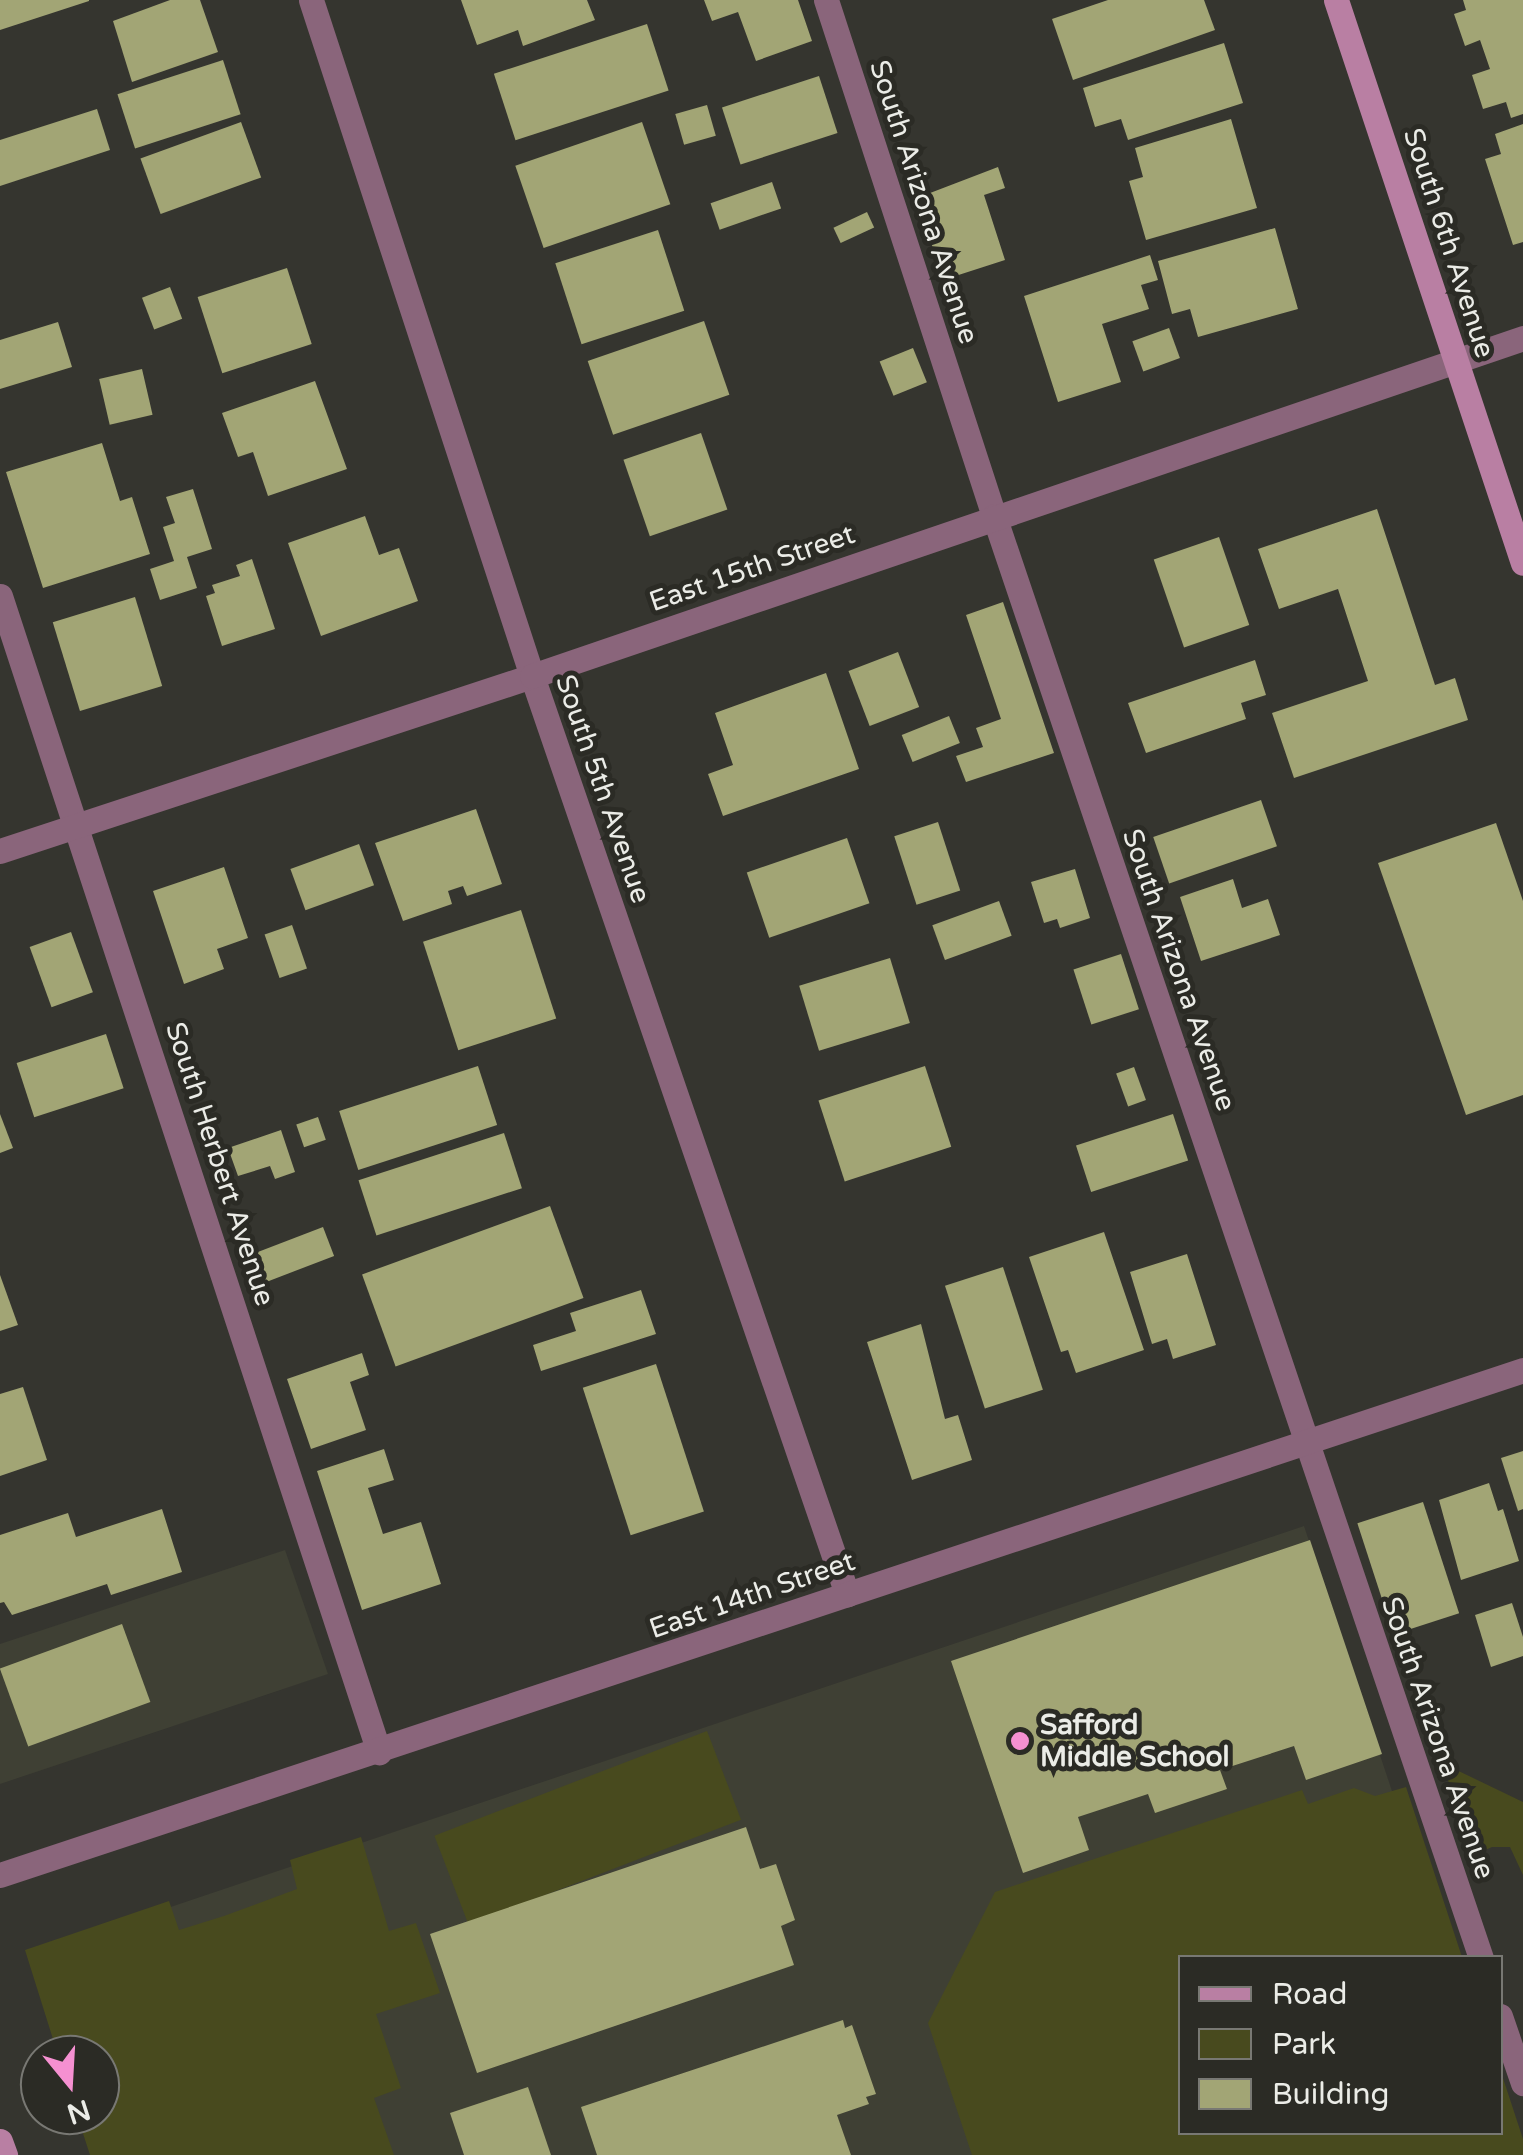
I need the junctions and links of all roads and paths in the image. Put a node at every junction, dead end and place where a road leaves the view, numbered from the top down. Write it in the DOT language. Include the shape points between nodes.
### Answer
graph roads {
  1 [pos="311,0"];
  2 [pos="826,0"];
  3 [pos="1336,0"];
  4 [pos="1523,338"];
  5 [pos="1456,360"];
  6 [pos="994,516"];
  7 [pos="1523,563"];
  8 [pos="0,596"];
  9 [pos="532,676"];
  10 [pos="78,825"];
  11 [pos="0,851"];
  12 [pos="1523,1370"];
  13 [pos="1307,1443"];
  14 [pos="847,1594"];
  15 [pos="380,1752"];
  16 [pos="0,1875"];
  17 [pos="1480,1955"];
  18 [pos="1503,2025"];
  19 [pos="1523,2082"];
  20 [pos="0,2141"];
  21 [pos="5,2155"];
  1 -- 9 [label="street, South 5th Avenue"];
  2 -- 6 [label="street, South Arizona Avenue"];
  3 -- 5 [label="main road, South 6th Avenue"];
  4 -- 5 [label="street, East 15th Street"];
  5 -- 6 [label="street, East 15th Street"];
  5 -- 7 [label="main road, South 6th Avenue"];
  6 -- 9 [label="street, East 15th Street"];
  6 -- 13 [label="street, South Arizona Avenue"];
  8 -- 10 [label="street, South Herbert Avenue"];
  9 -- 10 [label="street, East 15th Street"];
  9 -- 14 [label="street, South 5th Avenue"];
  10 -- 11 [label="street, East 15th Street"];
  10 -- 15 [label="street, South Herbert Avenue"];
  12 -- 13 [label="street, East 14th Street"];
  13 -- 14 [label="street, East 14th Street"];
  13 -- 17 [label="street, South Arizona Avenue"];
  14 -- 15 [label="street, East 14th Street"];
  15 -- 16 [label="street, East 14th Street"];
  18 -- 19 [label="street"];
  20 -- 21 [label="main road"];
}
